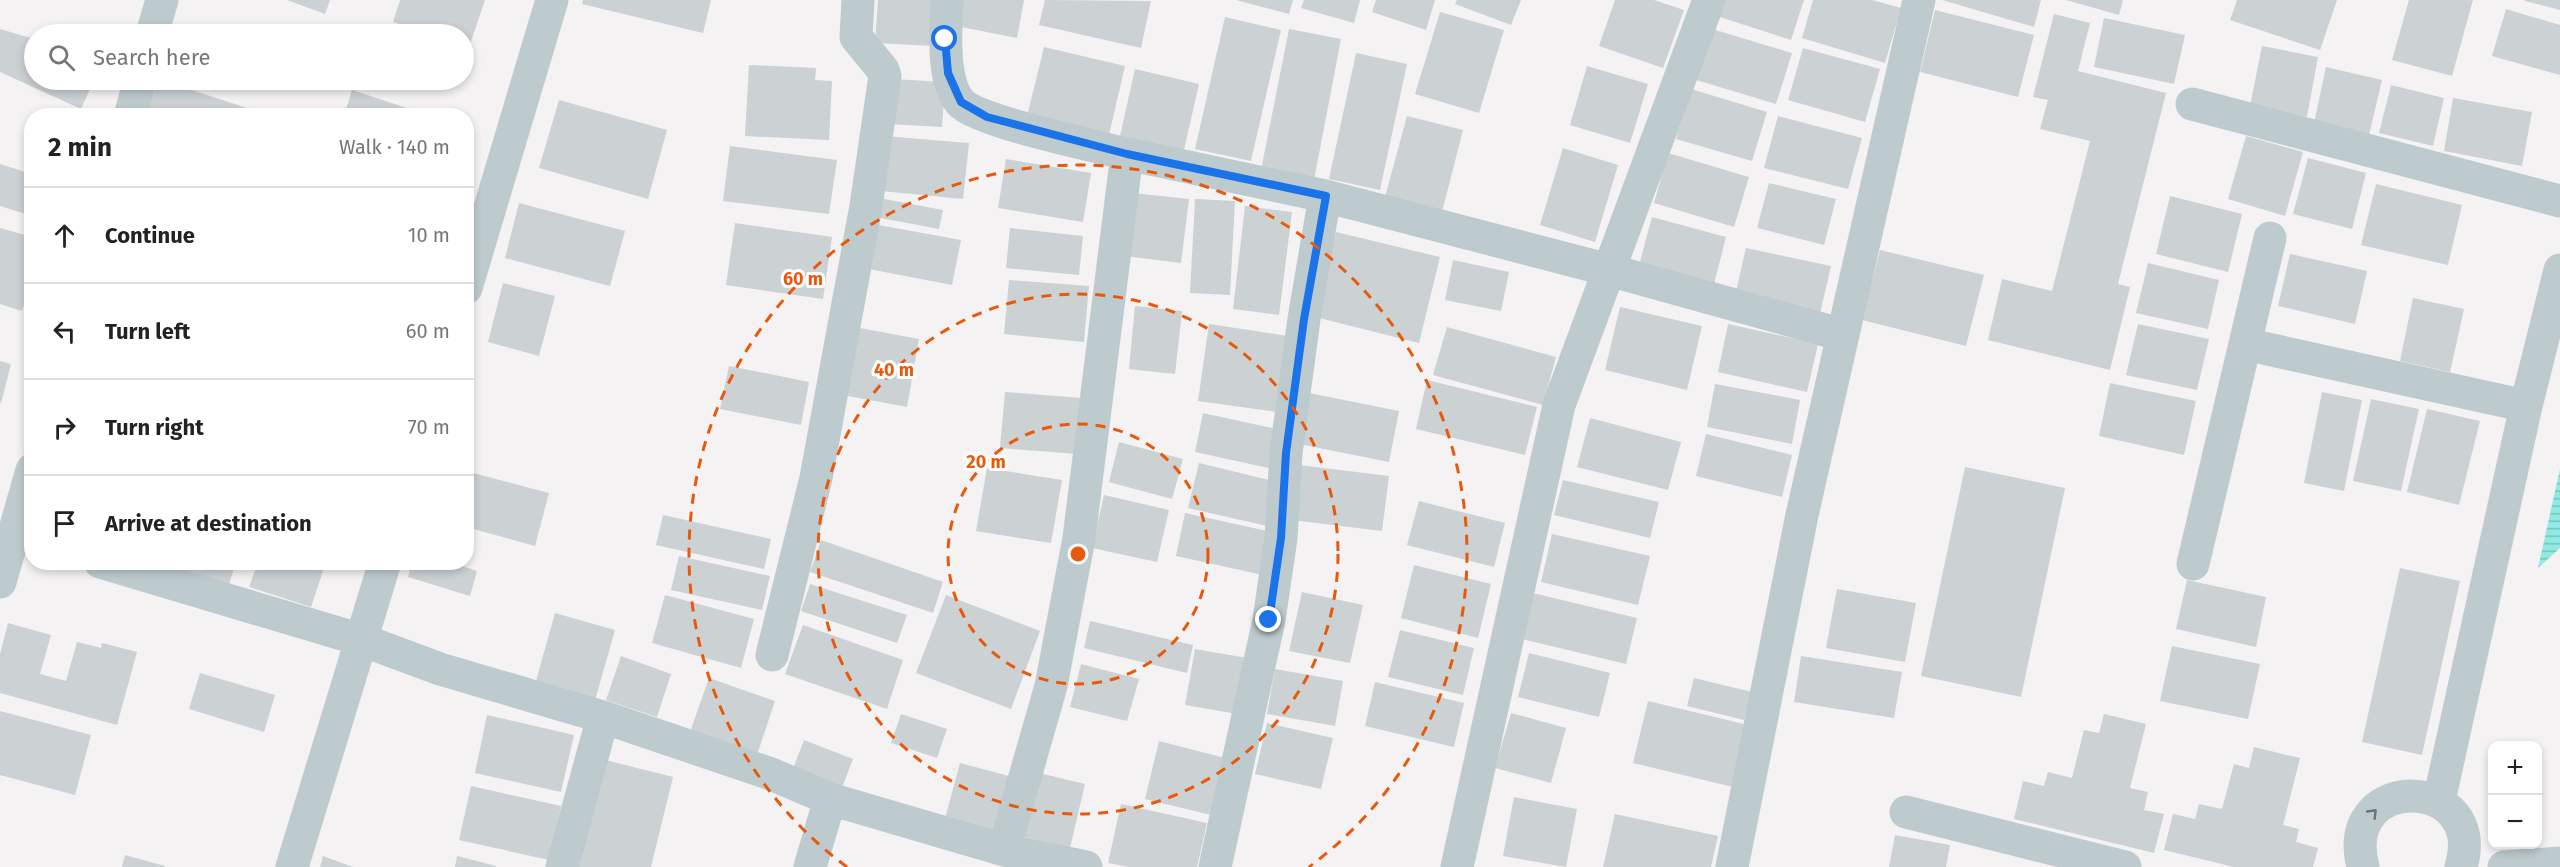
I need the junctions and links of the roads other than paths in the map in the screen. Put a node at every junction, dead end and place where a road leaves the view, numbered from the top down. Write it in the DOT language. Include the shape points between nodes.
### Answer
graph roads {
  1 [pos="162,0"];
  2 [pos="552,0"];
  3 [pos="858,0"];
  4 [pos="947,0"];
  5 [pos="1709,0"];
  6 [pos="1919,0"];
  7 [pos="155,24"];
  8 [pos="137,90"];
  9 [pos="2192,104"];
  10 [pos="132,108"];
  11 [pos="1127,154"];
  12 [pos="1326,196"];
  13 [pos="2560,201"];
  14 [pos="2270,238"];
  15 [pos="474,261"];
  16 [pos="1609,270"];
  17 [pos="2560,270"];
  18 [pos="1843,335"];
  19 [pos="2245,344"];
  20 [pos="2526,406"];
  21 [pos="24,502"];
  22 [pos="15,538"];
  23 [pos="2193,564"];
  24 [pos="127,570"];
  25 [pos="383,570"];
  26 [pos="0,582"];
  27 [pos="362,640"];
  28 [pos="772,655"];
  29 [pos="603,717"];
  30 [pos="830,799"];
  31 [pos="2439,801"];
  32 [pos="1906,812"];
  33 [pos="1004,850"];
  34 [pos="2560,863"];
  35 [pos="292,867"];
  36 [pos="562,867"];
  37 [pos="810,867"];
  38 [pos="1086,867"];
  39 [pos="1215,867"];
  40 [pos="1456,867"];
  41 [pos="1732,867"];
  42 [pos="2125,867"];
  43 [pos="2363,867"];
  44 [pos="2461,867"];
  45 [pos="2504,867"];
  1 -- 7 [label="street"];
  2 -- 15 [label="street"];
  3 -- 28 [label="street" via="856,37 885,76 862,228 816,478"];
  4 -- 11 [label="street" via="948,73 961,102 987,117"];
  5 -- 16 [label="street"];
  6 -- 18 [label="street"];
  8 -- 10 [label="street"];
  9 -- 13 [label="street"];
  11 -- 12 [label="street"];
  11 -- 33 [label="street" via="1079,538 1051,686"];
  12 -- 16 [label="street"];
  12 -- 39 [label="street" via="1304,319 1269,620"];
  14 -- 19 [label="street"];
  16 -- 18 [label="street"];
  16 -- 40 [label="street" via="1560,405"];
  17 -- 20 [label="street"];
  18 -- 41 [label="street" via="1802,515"];
  19 -- 20 [label="street"];
  19 -- 23 [label="street"];
  20 -- 31 [label="street"];
  21 -- 22 [label="street"];
  22 -- 26 [label="street"];
  24 -- 27 [label="street"];
  25 -- 27 [label="street"];
  27 -- 29 [label="street" via="440,669"];
  27 -- 35 [label="street"];
  29 -- 30 [label="street" via="771,774"];
  29 -- 36 [label="street"];
  30 -- 33 [label="street"];
  30 -- 37 [label="street"];
  43 -- 31 [label="street, one-way" via="2360,836 2366,820 2377,808 2407,794"];
  31 -- 44 [label="street" via="2460,824 2465,840"];
  32 -- 42 [label="street"];
  33 -- 38 [label="street"];
  34 -- 45 [label="street"];
}
